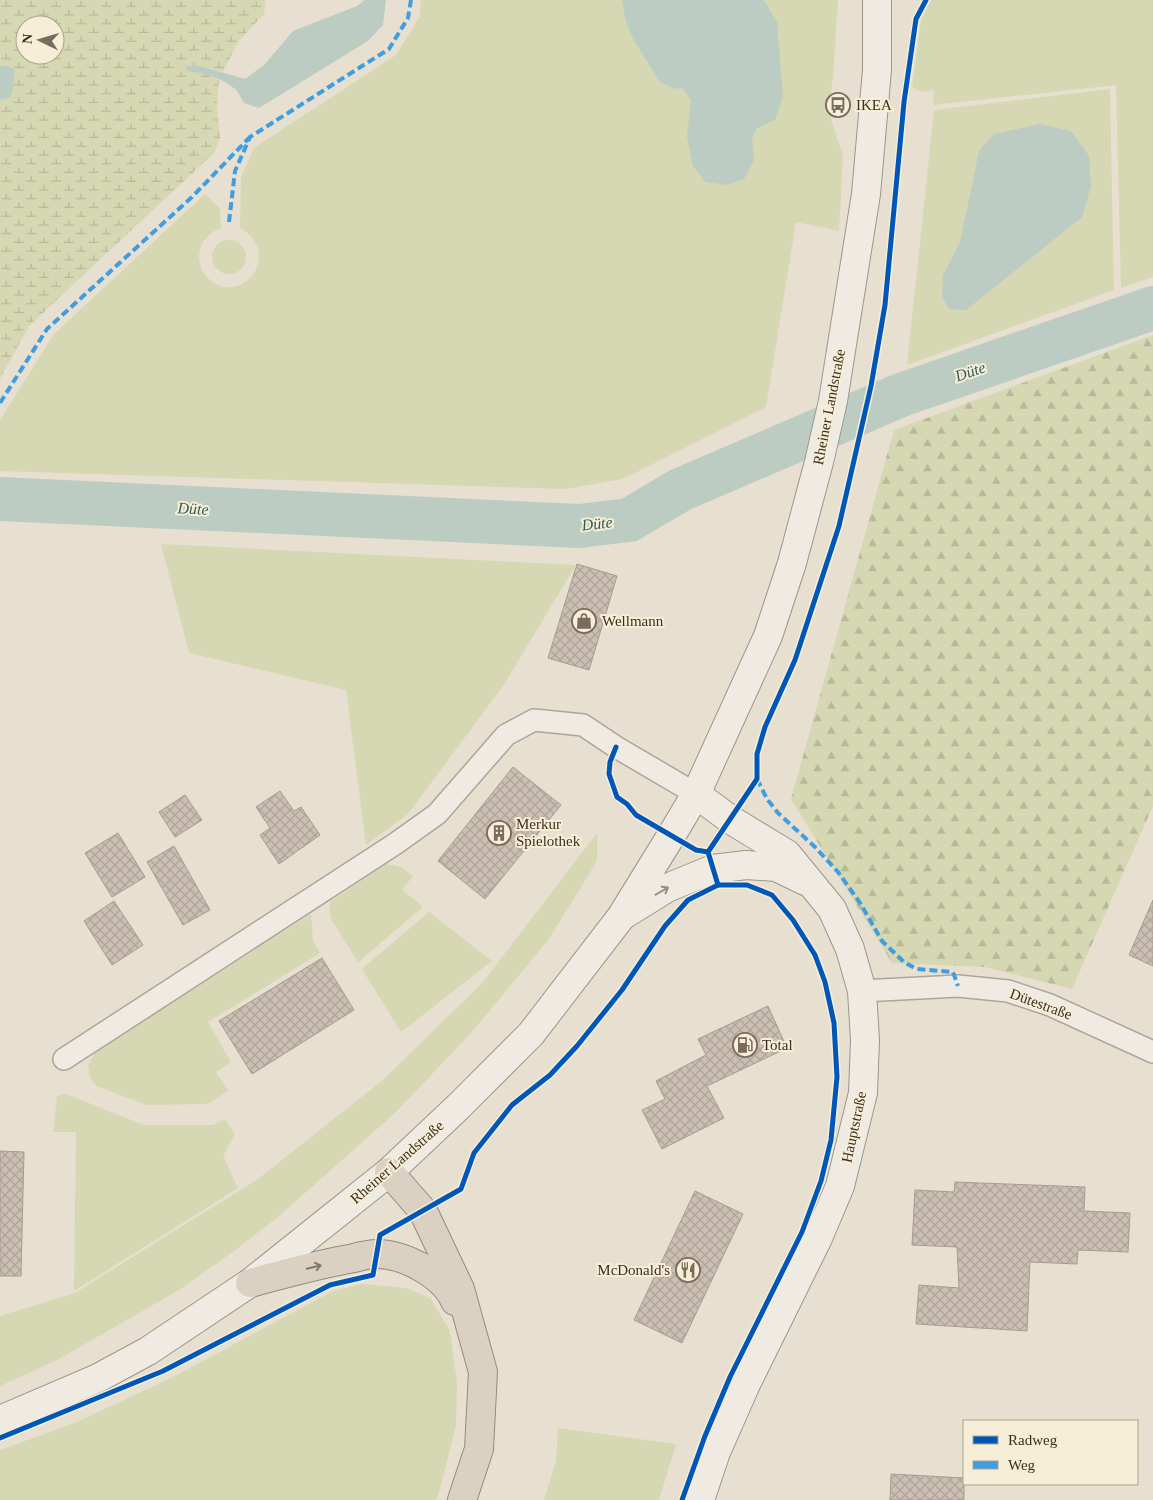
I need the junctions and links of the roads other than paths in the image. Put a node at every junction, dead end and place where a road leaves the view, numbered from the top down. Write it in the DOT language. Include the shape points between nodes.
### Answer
graph roads {
  1 [pos="877,0"];
  2 [pos="696,794"];
  3 [pos="832,909"];
  4 [pos="621,917"];
  5 [pos="862,991"];
  6 [pos="1153,1052"];
  7 [pos="64,1059"];
  8 [pos="389,1172"];
  9 [pos="250,1283"];
  10 [pos="484,1372"];
  11 [pos="0,1420"];
  12 [pos="462,1500"];
  13 [pos="700,1500"];
  1 -- 2 [label="street, Rheiner Landstraße" via="877,70 866,194 833,401 792,563 768,636"];
  2 -- 3 [label="street, Hauptstraße" via="787,854"];
  2 -- 4 [label="street, Rheiner Landstraße"];
  2 -- 7 [label="street" via="583,725 534,720 506,735 437,814 380,855"];
  4 -- 3 [label="street, one-way" via="667,888 713,869 746,865 776,867 805,881"];
  3 -- 5 [label="street, Hauptstraße" via="850,950"];
  4 -- 8 [label="street, Rheiner Landstraße" via="531,1034"];
  5 -- 6 [label="street, Dütestraße" via="958,986 1008,991 1050,1005"];
  5 -- 13 [label="street, Hauptstraße" via="865,1040 863,1093 840,1186 746,1384 716,1452"];
  8 -- 9 [label="street, Rheiner Landstraße"];
  8 -- 10 [label="highway" via="423,1211 460,1289"];
  9 -- 10 [label="highway, one-way" via="377,1254 407,1260 436,1276 452,1294"];
  9 -- 11 [label="street, Rheiner Landstraße" via="148,1351 98,1378"];
  10 -- 12 [label="highway" via="479,1449"];
}
